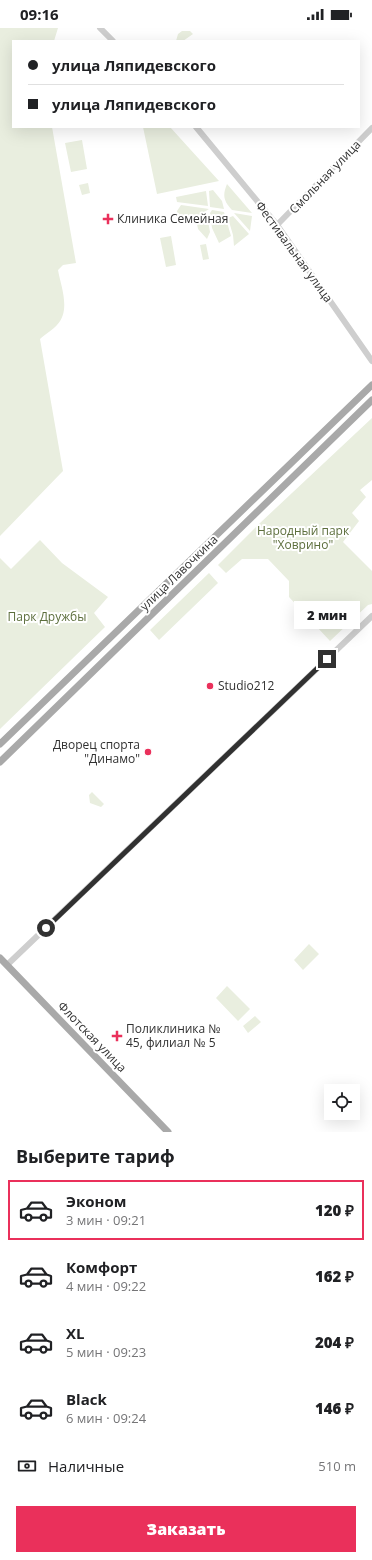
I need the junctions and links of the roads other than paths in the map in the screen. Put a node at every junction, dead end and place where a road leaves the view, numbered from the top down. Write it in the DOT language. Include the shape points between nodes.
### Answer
graph roads {
  1 [pos="100,28"];
  2 [pos="112,40"];
  3 [pos="197,128"];
  4 [pos="372,128"];
  5 [pos="277,224"];
  6 [pos="372,361"];
  7 [pos="372,385"];
  8 [pos="372,400"];
  9 [pos="372,616"];
  10 [pos="0,744"];
  11 [pos="0,762"];
  12 [pos="0,958"];
  13 [pos="7,965"];
  14 [pos="168,1132"];
  1 -- 2 [label="street"];
  3 -- 5 [label="street, Фестивальная улица"];
  4 -- 5 [label="street, Смольная улица"];
  5 -- 6 [label="street, Фестивальная улица"];
  7 -- 10 [label="main road, улица Лавочкина"];
  8 -- 11 [label="main road, улица Лавочкина"];
  9 -- 13 [label="street"];
  12 -- 13 [label="main road, Флотская улица"];
  13 -- 14 [label="main road, Флотская улица"];
}
